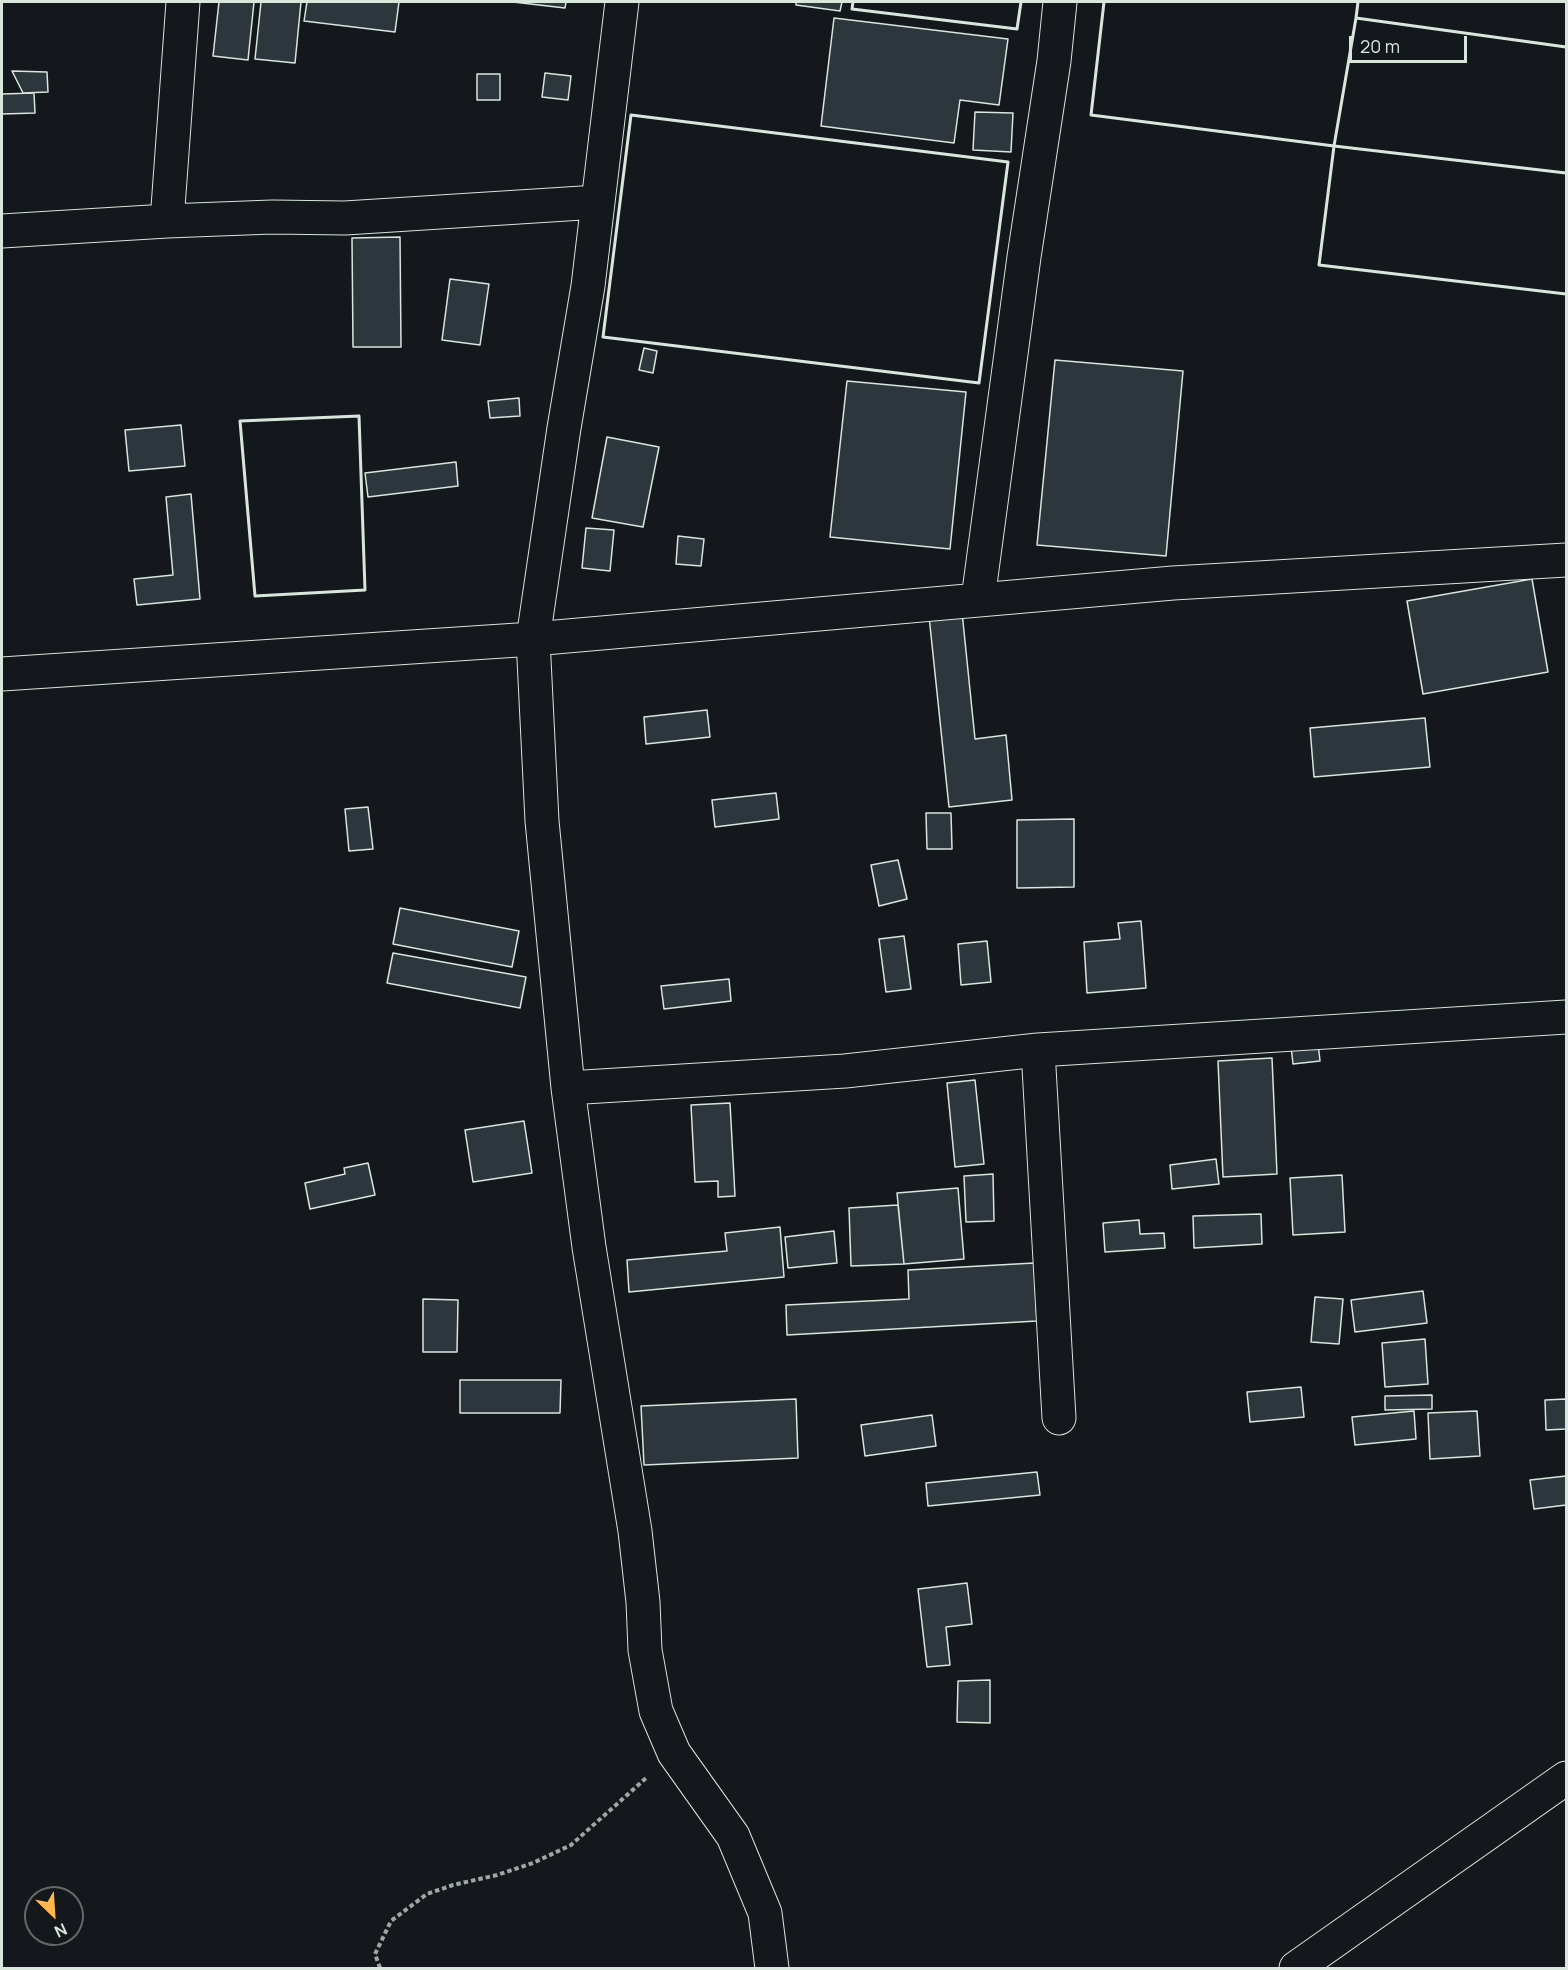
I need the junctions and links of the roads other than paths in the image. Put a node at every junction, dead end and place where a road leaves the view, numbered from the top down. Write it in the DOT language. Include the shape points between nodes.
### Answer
graph roads {
  1 [pos="183,2"];
  2 [pos="622,2"];
  3 [pos="1060,2"];
  4 [pos="598,202"];
  5 [pos="167,221"];
  6 [pos="2,231"];
  7 [pos="1566,560"];
  8 [pos="978,599"];
  9 [pos="533,639"];
  10 [pos="2,674"];
  11 [pos="1566,1017"];
  12 [pos="1038,1050"];
  13 [pos="568,1088"];
  14 [pos="1059,1418"];
  15 [pos="1566,1778"];
  16 [pos="772,1968"];
  17 [pos="1296,1968"];
  1 -- 5 [label="street"];
  2 -- 4 [label="street"];
  3 -- 8 [label="street"];
  4 -- 5 [label="street" via="345,218"];
  4 -- 9 [label="street"];
  5 -- 6 [label="street"];
  7 -- 8 [label="street" via="1173,583"];
  8 -- 9 [label="street"];
  9 -- 10 [label="street"];
  9 -- 13 [label="street" via="542,821"];
  11 -- 12 [label="street"];
  12 -- 13 [label="street" via="844,1071"];
  12 -- 14 [label="street"];
  13 -- 16 [label="street" via="589,1247 635,1531 645,1650 656,1711 674,1753 733,1836 765,1913"];
  15 -- 17 [label="street"];
}
